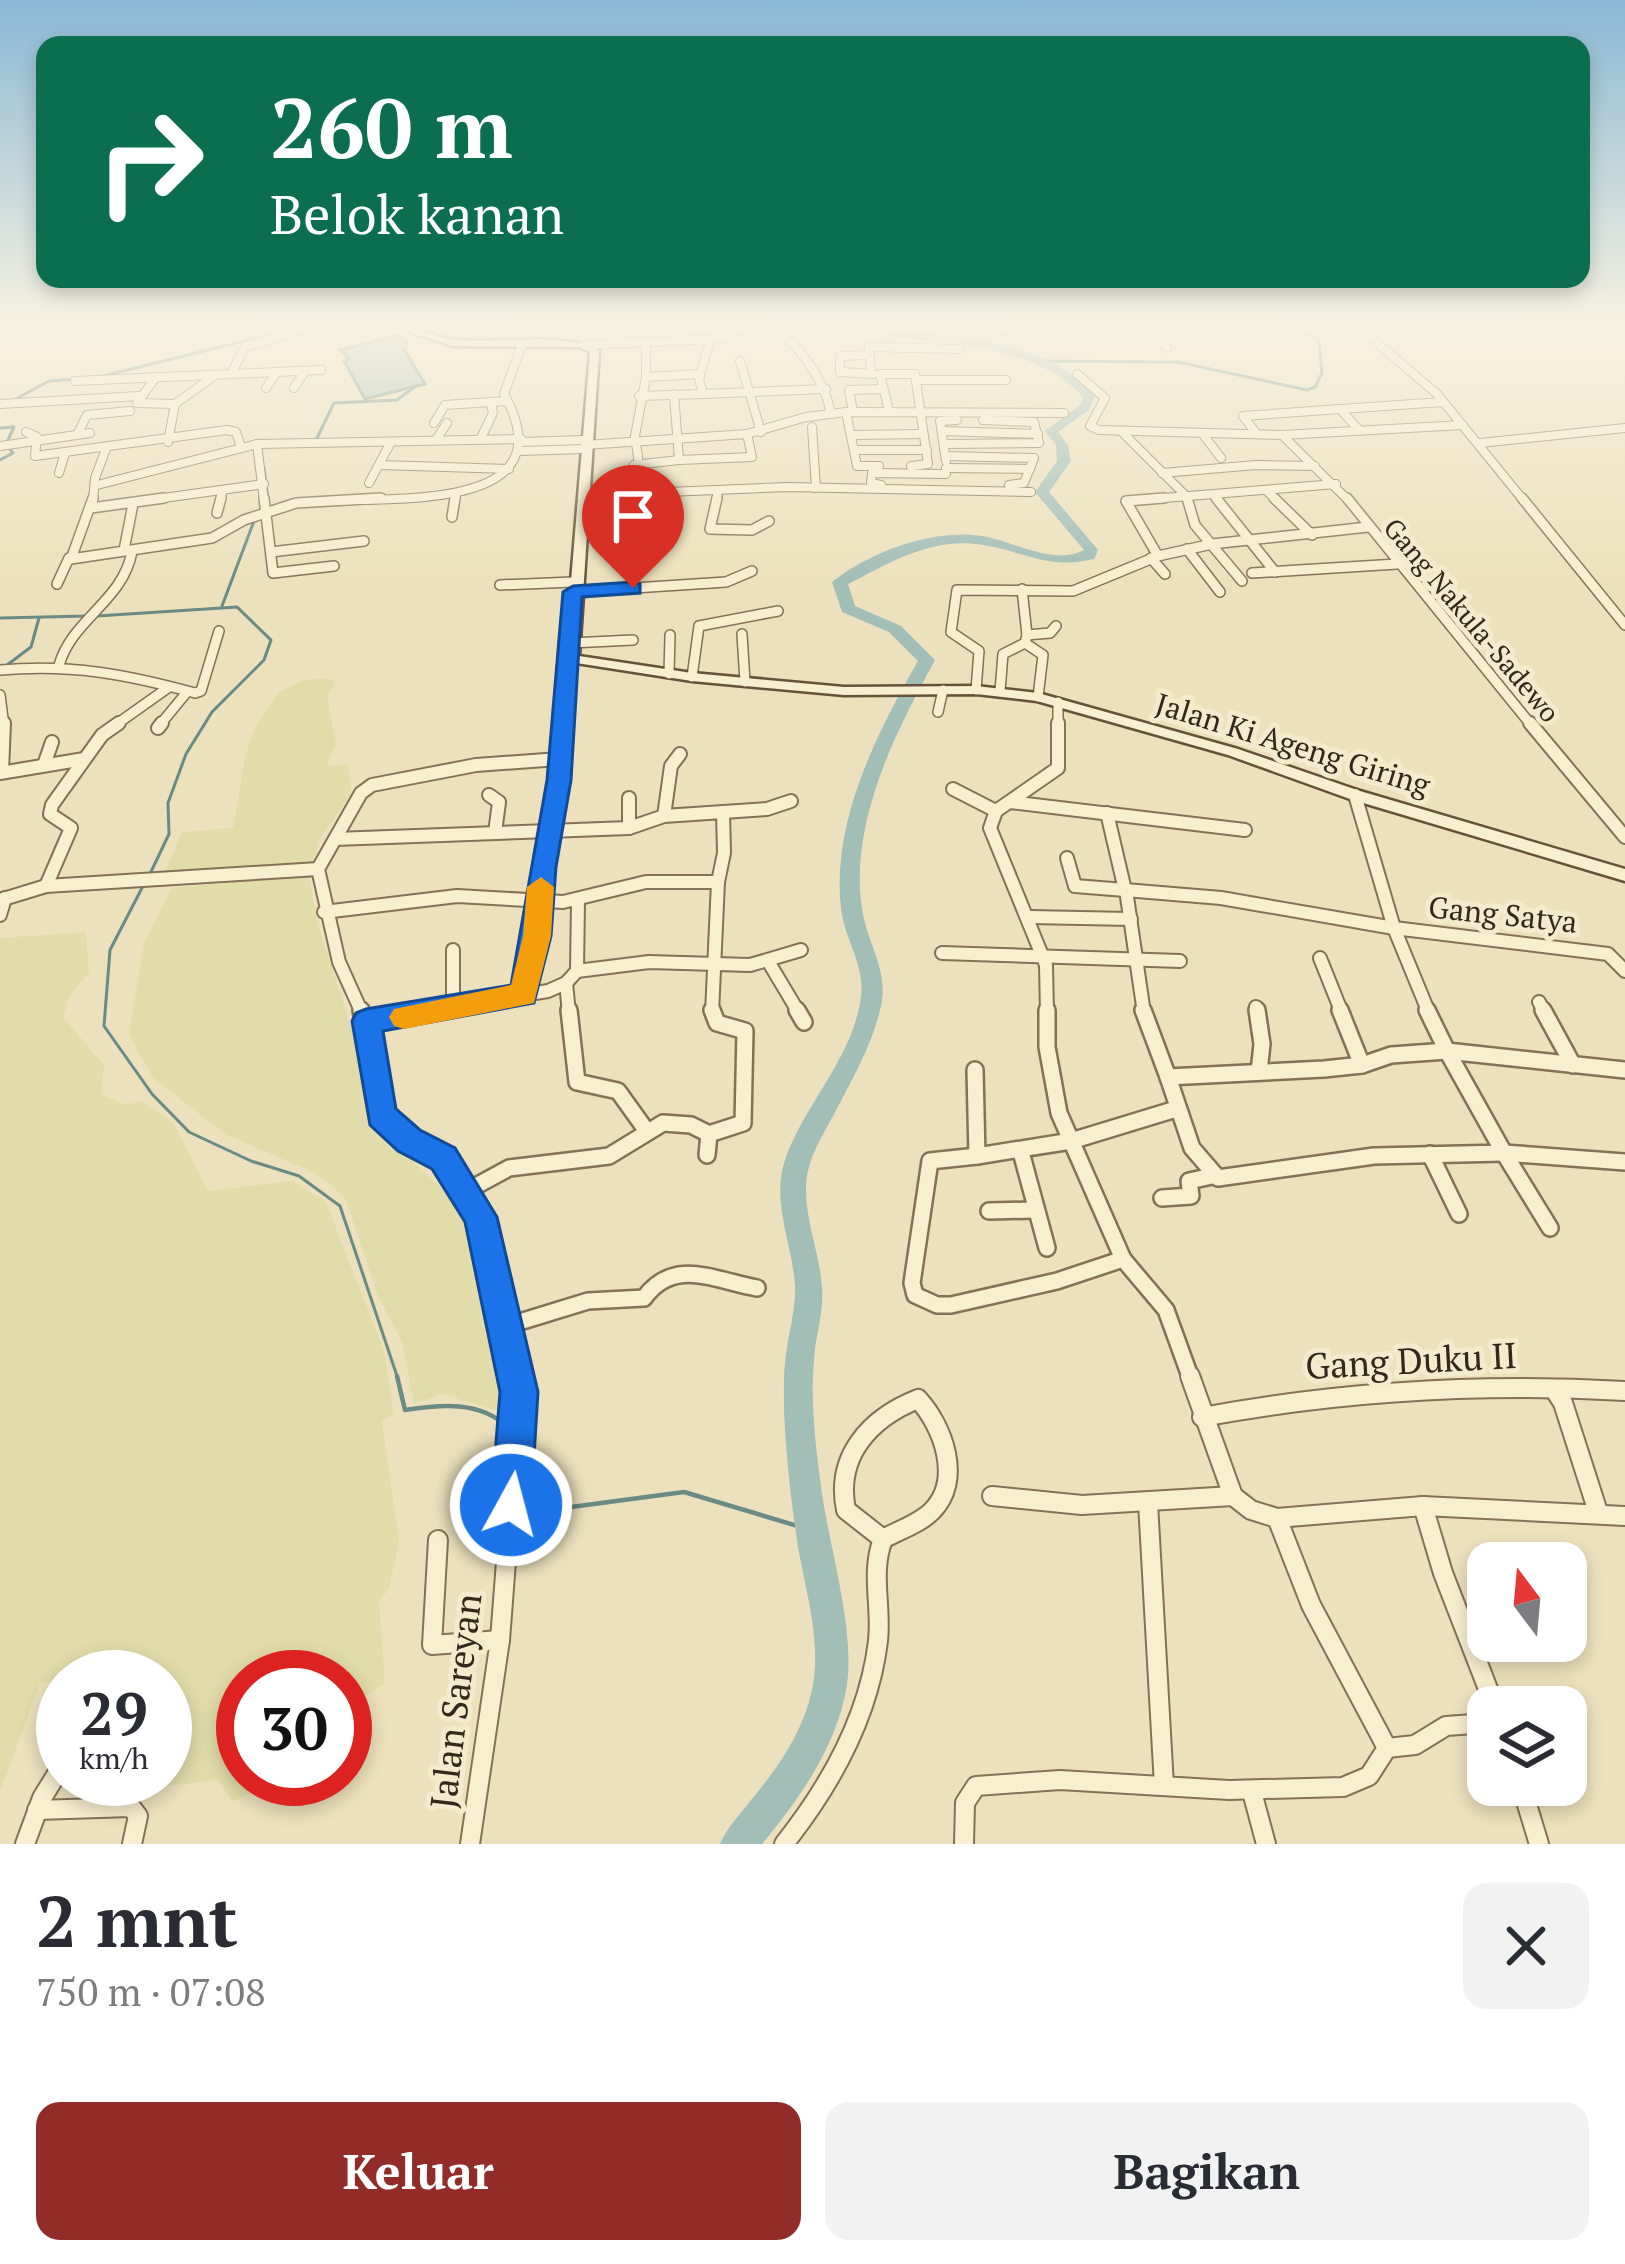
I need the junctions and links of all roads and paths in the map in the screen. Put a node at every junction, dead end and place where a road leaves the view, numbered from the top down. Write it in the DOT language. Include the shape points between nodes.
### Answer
graph roads {
  1 [pos="174,409"];
  2 [pos="442,409"];
  3 [pos="492,409"];
  4 [pos="511,409"];
  5 [pos="589,409"];
  6 [pos="638,409"];
  7 [pos="675,409"];
  8 [pos="755,409"];
  9 [pos="794,409"];
  10 [pos="830,409"];
  11 [pos="1099,409"];
  12 [pos="1339,409"];
  13 [pos="1340,409"];
  14 [pos="1449,409"];
  15 [pos="130,411"];
  16 [pos="889,411"];
  17 [pos="921,411"];
  18 [pos="1299,411"];
  19 [pos="850,412"];
  20 [pos="1064,413"];
  21 [pos="831,414"];
  22 [pos="982,416"];
  23 [pos="801,418"];
  24 [pos="434,423"];
  25 [pos="446,423"];
  26 [pos="1463,425"];
  27 [pos="812,427"];
  28 [pos="1625,428"];
  29 [pos="1359,430"];
  30 [pos="942,431"];
  31 [pos="26,432"];
  32 [pos="761,432"];
  33 [pos="984,432"];
  34 [pos="1122,432"];
  35 [pos="1316,432"];
  36 [pos="90,433"];
  37 [pos="1202,433"];
  38 [pos="1256,433"];
  39 [pos="747,434"];
  40 [pos="923,434"];
  41 [pos="1038,434"];
  42 [pos="76,435"];
  43 [pos="854,435"];
  44 [pos="1282,435"];
  45 [pos="436,440"];
  46 [pos="480,440"];
  47 [pos="35,441"];
  48 [pos="676,441"];
  49 [pos="167,442"];
  50 [pos="391,442"];
  51 [pos="1480,443"];
  52 [pos="257,444"];
  53 [pos="520,444"];
  54 [pos="585,444"];
  55 [pos="636,444"];
  56 [pos="944,444"];
  57 [pos="984,444"];
  58 [pos="5,446"];
  59 [pos="241,447"];
  60 [pos="106,448"];
  61 [pos="855,450"];
  62 [pos="927,450"];
  63 [pos="65,453"];
  64 [pos="946,456"];
  65 [pos="739,458"];
  66 [pos="1221,458"];
  67 [pos="679,460"];
  68 [pos="380,465"];
  69 [pos="634,465"];
  70 [pos="1316,466"];
  71 [pos="510,469"];
  72 [pos="1030,469"];
  73 [pos="946,471"];
  74 [pos="59,473"];
  75 [pos="1162,473"];
  76 [pos="369,483"];
  77 [pos="264,484"];
  78 [pos="1336,484"];
  79 [pos="97,485"];
  80 [pos="948,486"];
  81 [pos="816,488"];
  82 [pos="743,490"];
  83 [pos="718,491"];
  84 [pos="1268,491"];
  85 [pos="1031,492"];
  86 [pos="222,493"];
  87 [pos="457,495"];
  88 [pos="1214,495"];
  89 [pos="1187,497"];
  90 [pos="133,504"];
  91 [pos="91,508"];
  92 [pos="217,513"];
  93 [pos="264,514"];
  94 [pos="452,518"];
  95 [pos="769,521"];
  96 [pos="1368,527"];
  97 [pos="1312,535"];
  98 [pos="364,541"];
  99 [pos="1255,541"];
  100 [pos="1212,544"];
  101 [pos="1187,549"];
  102 [pos="132,552"];
  103 [pos="272,552"];
  104 [pos="1155,557"];
  105 [pos="69,558"];
  106 [pos="1396,564"];
  107 [pos="334,566"];
  108 [pos="752,571"];
  109 [pos="1276,572"];
  110 [pos="1252,573"];
  111 [pos="1165,574"];
  112 [pos="1242,581"];
  113 [pos="57,584"];
  114 [pos="500,585"];
  115 [pos="573,587"];
  116 [pos="1022,589"];
  117 [pos="1220,592"];
  118 [pos="778,611"];
  119 [pos="1625,625"];
  120 [pos="1056,626"];
  121 [pos="219,631"];
  122 [pos="742,634"];
  123 [pos="670,635"];
  124 [pos="1026,639"];
  125 [pos="633,640"];
  126 [pos="571,648"];
  127 [pos="59,665"];
  128 [pos="0,670"];
  129 [pos="669,674"];
  130 [pos="692,677"];
  131 [pos="745,682"];
  132 [pos="169,687"];
  133 [pos="941,690"];
  134 [pos="976,690"];
  135 [pos="1000,691"];
  136 [pos="187,692"];
  137 [pos="0,695"];
  138 [pos="1037,697"];
  139 [pos="1058,701"];
  140 [pos="938,712"];
  141 [pos="158,728"];
  142 [pos="52,742"];
  143 [pos="680,754"];
  144 [pos="84,759"];
  145 [pos="559,759"];
  146 [pos="44,765"];
  147 [pos="1,773"];
  148 [pos="953,789"];
  149 [pos="489,795"];
  150 [pos="1355,795"];
  151 [pos="629,798"];
  152 [pos="791,801"];
  153 [pos="1002,806"];
  154 [pos="723,812"];
  155 [pos="1107,813"];
  156 [pos="664,816"];
  157 [pos="629,828"];
  158 [pos="1245,830"];
  159 [pos="548,831"];
  160 [pos="495,833"];
  161 [pos="1625,837"];
  162 [pos="335,839"];
  163 [pos="1067,858"];
  164 [pos="318,869"];
  165 [pos="1625,875"];
  166 [pos="718,882"];
  167 [pos="46,886"];
  168 [pos="1126,890"];
  169 [pos="3,899"];
  170 [pos="578,901"];
  171 [pos="539,902"];
  172 [pos="324,912"];
  173 [pos="0,915"];
  174 [pos="1030,917"];
  175 [pos="1131,919"];
  176 [pos="1394,928"];
  177 [pos="453,950"];
  178 [pos="801,950"];
  179 [pos="942,953"];
  180 [pos="1044,956"];
  181 [pos="1136,958"];
  182 [pos="1320,958"];
  183 [pos="768,961"];
  184 [pos="1180,961"];
  185 [pos="1622,963"];
  186 [pos="716,967"];
  187 [pos="571,977"];
  188 [pos="524,995"];
  189 [pos="1539,1002"];
  190 [pos="453,1007"];
  191 [pos="1256,1007"];
  192 [pos="366,1021"];
  193 [pos="804,1022"];
  194 [pos="1447,1051"];
  195 [pos="1362,1065"];
  196 [pos="1574,1065"];
  197 [pos="975,1070"];
  198 [pos="1625,1070"];
  199 [pos="1259,1072"];
  200 [pos="1168,1077"];
  201 [pos="1176,1108"];
  202 [pos="646,1130"];
  203 [pos="709,1134"];
  204 [pos="1071,1141"];
  205 [pos="1021,1152"];
  206 [pos="1506,1153"];
  207 [pos="1430,1154"];
  208 [pos="707,1155"];
  209 [pos="977,1156"];
  210 [pos="1625,1162"];
  211 [pos="1212,1176"];
  212 [pos="463,1193"];
  213 [pos="1162,1198"];
  214 [pos="1034,1210"];
  215 [pos="989,1211"];
  216 [pos="1459,1214"];
  217 [pos="1550,1228"];
  218 [pos="1047,1248"];
  219 [pos="1123,1259"];
  220 [pos="758,1288"];
  221 [pos="503,1327"];
  222 [pos="1554,1389"];
  223 [pos="1625,1391"];
  224 [pos="1202,1417"];
  225 [pos="992,1496"];
  226 [pos="1233,1496"];
  227 [pos="1148,1503"];
  228 [pos="1423,1506"];
  229 [pos="1598,1512"];
  230 [pos="1625,1516"];
  231 [pos="1277,1518"];
  232 [pos="883,1539"];
  233 [pos="438,1540"];
  234 [pos="500,1640"];
  235 [pos="1487,1686"];
  236 [pos="1467,1724"];
  237 [pos="1387,1748"];
  238 [pos="1164,1786"];
  239 [pos="1252,1792"];
  240 [pos="39,1806"];
  241 [pos="1527,1806"];
  242 [pos="37,1810"];
  243 [pos="25,1844"];
  244 [pos="132,1844"];
  245 [pos="470,1844"];
  246 [pos="784,1844"];
  247 [pos="964,1844"];
  248 [pos="1266,1844"];
  249 [pos="1539,1844"];
  1 -- 49 [label="street"];
  2 -- 24 [label="street"];
  3 -- 46 [label="street"];
  4 -- 53 [label="street"];
  5 -- 54 [label="street"];
  6 -- 55 [label="street"];
  7 -- 48 [label="street"];
  8 -- 32 [label="street"];
  9 -- 23 [label="street"];
  10 -- 21 [label="street"];
  11 -- 34 [label="street" via="1090,427"];
  12 -- 18 [label="street"];
  13 -- 29 [label="street"];
  14 -- 26 [label="street"];
  15 -- 42 [label="street" via="87,415"];
  16 -- 17 [label="street"];
  16 -- 19 [label="street"];
  17 -- 22 [label="street"];
  17 -- 40 [label="street"];
  18 -- 35 [label="street"];
  18 -- 38 [label="street" via="1243,416"];
  19 -- 21 [label="street"];
  19 -- 43 [label="street"];
  20 -- 22 [label="street"];
  21 -- 23 [label="street"];
  22 -- 30 [label="street" via="940,420"];
  22 -- 33 [label="street"];
  22 -- 41 [label="street" via="1033,421"];
  23 -- 32 [label="street"];
  25 -- 45 [label="street"];
  26 -- 29 [label="street"];
  26 -- 51 [label="street"];
  27 -- 81 [label="street"];
  28 -- 51 [label="street"];
  29 -- 35 [label="street"];
  30 -- 33 [label="street"];
  30 -- 56 [label="street"];
  31 -- 47 [label="street"];
  32 -- 39 [label="street"];
  33 -- 41 [label="street"];
  33 -- 57 [label="street"];
  34 -- 37 [label="street"];
  34 -- 75 [label="street"];
  35 -- 44 [label="street"];
  36 -- 42 [label="street"];
  37 -- 38 [label="street"];
  37 -- 66 [label="street"];
  38 -- 44 [label="street"];
  39 -- 48 [label="street"];
  39 -- 65 [label="street" via="753,456"];
  40 -- 43 [label="street"];
  40 -- 62 [label="street"];
  41 -- 57 [label="street" via="1035,445"];
  42 -- 47 [label="street"];
  43 -- 61 [label="street"];
  44 -- 70 [label="street, Gang Nakula-Sadewo"];
  45 -- 46 [label="street"];
  45 -- 50 [label="street"];
  46 -- 53 [label="street"];
  47 -- 58 [label="street"];
  47 -- 63 [label="street" via="35,456"];
  48 -- 55 [label="street"];
  48 -- 67 [label="street"];
  49 -- 59 [label="street" via="230,430"];
  49 -- 60 [label="street"];
  50 -- 52 [label="street"];
  50 -- 68 [label="street"];
  51 -- 119 [label="street"];
  52 -- 59 [label="street"];
  52 -- 77 [label="street"];
  53 -- 54 [label="street"];
  53 -- 71 [label="street"];
  54 -- 55 [label="street"];
  54 -- 115 [label="street"];
  55 -- 69 [label="street"];
  56 -- 57 [label="street"];
  56 -- 64 [label="street"];
  59 -- 79 [label="street"];
  60 -- 63 [label="street"];
  60 -- 79 [label="street"];
  61 -- 62 [label="street"];
  61 -- 62 [label="street" via="857,466 926,466"];
  63 -- 74 [label="street"];
  64 -- 72 [label="street" via="1034,455"];
  64 -- 73 [label="street"];
  65 -- 67 [label="street"];
  65 -- 82 [label="street"];
  67 -- 69 [label="street"];
  68 -- 71 [label="street"];
  68 -- 76 [label="street"];
  69 -- 83 [label="street" via="643,494"];
  70 -- 75 [label="street"];
  70 -- 78 [label="street, Gang Nakula-Sadewo"];
  71 -- 87 [label="street"];
  72 -- 73 [label="street"];
  72 -- 80 [label="street" via="1021,485"];
  73 -- 80 [label="street"];
  73 -- 80 [label="street" via="875,472 871,483"];
  75 -- 89 [label="street"];
  77 -- 86 [label="street"];
  77 -- 93 [label="street"];
  78 -- 84 [label="street"];
  78 -- 96 [label="street, Gang Nakula-Sadewo"];
  79 -- 91 [label="street"];
  81 -- 82 [label="street"];
  81 -- 85 [label="street"];
  82 -- 83 [label="street"];
  83 -- 95 [label="street" via="710,529 752,530"];
  84 -- 88 [label="street"];
  84 -- 97 [label="street"];
  86 -- 90 [label="street"];
  86 -- 92 [label="street"];
  87 -- 93 [label="street" via="306,502"];
  87 -- 94 [label="street"];
  88 -- 89 [label="street"];
  88 -- 99 [label="street"];
  89 -- 100 [label="street"];
  89 -- 104 [label="street" via="1126,500"];
  90 -- 91 [label="street"];
  90 -- 102 [label="street" via="124,550"];
  91 -- 105 [label="street"];
  93 -- 102 [label="street" via="212,538"];
  93 -- 103 [label="street"];
  96 -- 97 [label="street"];
  96 -- 106 [label="street, Gang Nakula-Sadewo"];
  97 -- 99 [label="street"];
  98 -- 103 [label="street"];
  99 -- 100 [label="street"];
  99 -- 109 [label="street"];
  100 -- 101 [label="street"];
  100 -- 112 [label="street"];
  101 -- 104 [label="street"];
  101 -- 117 [label="street"];
  102 -- 105 [label="street"];
  102 -- 127 [label="street" via="106,608 66,639"];
  103 -- 107 [label="street" via="273,573"];
  104 -- 111 [label="street"];
  104 -- 116 [label="street" via="1073,591"];
  105 -- 113 [label="street"];
  106 -- 109 [label="street"];
  106 -- 161 [label="street, Gang Nakula-Sadewo"];
  108 -- 115 [label="street" via="731,582"];
  109 -- 110 [label="street"];
  114 -- 115 [label="street"];
  115 -- 126 [label="street"];
  116 -- 124 [label="street"];
  116 -- 134 [label="street" via="957,590 951,632 979,650"];
  118 -- 130 [label="street" via="697,627"];
  120 -- 124 [label="street"];
  121 -- 136 [label="street" via="201,691"];
  122 -- 131 [label="street"];
  123 -- 129 [label="street"];
  124 -- 135 [label="street" via="1003,654"];
  124 -- 138 [label="street" via="1043,655"];
  125 -- 126 [label="street"];
  126 -- 129 [label="street, Jalan Ki Ageng Giring" via="581,661"];
  126 -- 145 [label="street"];
  127 -- 128 [label="street"];
  127 -- 132 [label="street"];
  129 -- 130 [label="street, Jalan Ki Ageng Giring"];
  130 -- 131 [label="street, Jalan Ki Ageng Giring"];
  131 -- 133 [label="street, Jalan Ki Ageng Giring"];
  132 -- 136 [label="street"];
  132 -- 144 [label="street" via="102,735"];
  133 -- 134 [label="street, Jalan Ki Ageng Giring"];
  133 -- 140 [label="street"];
  134 -- 135 [label="street, Jalan Ki Ageng Giring"];
  135 -- 138 [label="street, Jalan Ki Ageng Giring"];
  136 -- 141 [label="street"];
  137 -- 147 [label="street"];
  138 -- 139 [label="street, Jalan Ki Ageng Giring"];
  139 -- 150 [label="street, Jalan Ki Ageng Giring"];
  139 -- 153 [label="street" via="1058,767"];
  142 -- 146 [label="street"];
  143 -- 156 [label="street"];
  144 -- 146 [label="street"];
  144 -- 167 [label="street" via="50,809 71,828"];
  145 -- 159 [label="street"];
  145 -- 162 [label="street" via="372,785"];
  146 -- 147 [label="street"];
  148 -- 153 [label="street"];
  149 -- 160 [label="street" via="499,802"];
  150 -- 165 [label="street, Jalan Ki Ageng Giring"];
  150 -- 176 [label="street"];
  151 -- 157 [label="street"];
  152 -- 154 [label="street"];
  153 -- 155 [label="street"];
  153 -- 174 [label="street" via="990,820 993,838"];
  154 -- 156 [label="street"];
  154 -- 166 [label="street"];
  155 -- 158 [label="street"];
  155 -- 168 [label="street"];
  156 -- 157 [label="street"];
  157 -- 159 [label="street"];
  159 -- 160 [label="street"];
  159 -- 171 [label="street"];
  160 -- 162 [label="street"];
  162 -- 164 [label="street"];
  163 -- 168 [label="street" via="1075,886"];
  164 -- 167 [label="street"];
  164 -- 172 [label="street, Jalan Sareyan"];
  166 -- 170 [label="street" via="646,882"];
  166 -- 186 [label="street"];
  167 -- 169 [label="street"];
  168 -- 175 [label="street"];
  168 -- 176 [label="street"];
  169 -- 173 [label="street"];
  170 -- 171 [label="street"];
  170 -- 187 [label="street"];
  171 -- 172 [label="street" via="458,896"];
  171 -- 188 [label="street"];
  172 -- 192 [label="street, Jalan Sareyan"];
  174 -- 175 [label="street"];
  174 -- 180 [label="street"];
  175 -- 181 [label="street"];
  176 -- 185 [label="street, Gang Satya" via="1591,951"];
  176 -- 194 [label="street, Gang Satya"];
  177 -- 190 [label="street"];
  178 -- 183 [label="street"];
  179 -- 180 [label="street"];
  180 -- 181 [label="street"];
  180 -- 204 [label="street" via="1049,1067"];
  181 -- 184 [label="street"];
  181 -- 200 [label="street" via="1145,1023"];
  182 -- 195 [label="street"];
  183 -- 186 [label="street"];
  183 -- 193 [label="street"];
  186 -- 187 [label="street" via="649,962"];
  186 -- 203 [label="street" via="713,1018 745,1031 745,1119"];
  187 -- 188 [label="street"];
  187 -- 202 [label="street" via="577,1082 618,1091"];
  188 -- 190 [label="street"];
  189 -- 196 [label="street"];
  190 -- 192 [label="street"];
  191 -- 199 [label="street"];
  192 -- 212 [label="street, Jalan Sareyan" via="381,1115 443,1158"];
  194 -- 195 [label="street"];
  194 -- 196 [label="street"];
  194 -- 206 [label="street, Gang Satya"];
  195 -- 199 [label="street"];
  196 -- 198 [label="street"];
  197 -- 209 [label="street"];
  199 -- 200 [label="street"];
  200 -- 201 [label="street"];
  201 -- 204 [label="street"];
  201 -- 211 [label="street"];
  202 -- 203 [label="street" via="675,1122"];
  202 -- 212 [label="street" via="609,1156 509,1168"];
  203 -- 208 [label="street"];
  204 -- 205 [label="street"];
  204 -- 219 [label="street"];
  205 -- 209 [label="street"];
  205 -- 214 [label="street"];
  206 -- 207 [label="street"];
  206 -- 210 [label="street"];
  206 -- 217 [label="street, Gang Satya"];
  207 -- 211 [label="street"];
  207 -- 216 [label="street"];
  209 -- 219 [label="street" via="930,1161 915,1294 951,1305"];
  211 -- 213 [label="street" via="1189,1181 1191,1196"];
  212 -- 221 [label="street, Jalan Sareyan" via="481,1217"];
  214 -- 215 [label="street"];
  214 -- 218 [label="street"];
  219 -- 224 [label="street" via="1166,1310"];
  220 -- 221 [label="street" via="674,1272 644,1298 589,1300"];
  221 -- 234 [label="street, Jalan Sareyan" via="519,1392 519,1436"];
  222 -- 223 [label="street, Gang Duku II"];
  222 -- 224 [label="street, Gang Duku II" via="1467,1385 1323,1395"];
  222 -- 229 [label="street"];
  224 -- 226 [label="street"];
  225 -- 227 [label="street" via="1064,1508"];
  226 -- 227 [label="street"];
  226 -- 231 [label="street"];
  227 -- 238 [label="street"];
  228 -- 229 [label="street"];
  228 -- 231 [label="street"];
  228 -- 235 [label="street"];
  229 -- 230 [label="street"];
  231 -- 237 [label="street"];
  232 -- 232 [label="street" via="846,1510 841,1475 879,1419 918,1399 943,1438 941,1497 934,1510"];
  232 -- 246 [label="street" via="874,1557 879,1636 871,1680 826,1779"];
  233 -- 234 [label="street" via="433,1645"];
  234 -- 245 [label="street, Jalan Sareyan"];
  236 -- 237 [label="street"];
  237 -- 239 [label="street" via="1382,1766 1356,1785"];
  238 -- 239 [label="street"];
  238 -- 247 [label="street" via="976,1786 965,1803"];
  239 -- 248 [label="street"];
  240 -- 242 [label="street"];
  241 -- 249 [label="street"];
  242 -- 243 [label="street"];
  242 -- 244 [label="street" via="131,1807 138,1816"];
}
